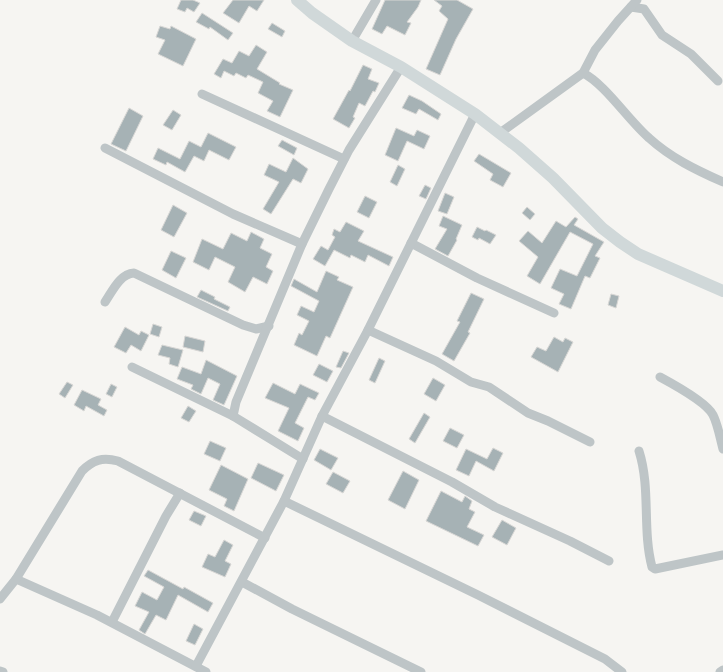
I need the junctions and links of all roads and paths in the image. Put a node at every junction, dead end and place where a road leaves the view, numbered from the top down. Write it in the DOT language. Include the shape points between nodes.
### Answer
graph roads {
  1 [pos="297,0"];
  2 [pos="376,0"];
  3 [pos="634,3"];
  4 [pos="352,41"];
  5 [pos="401,67"];
  6 [pos="583,73"];
  7 [pos="718,81"];
  8 [pos="202,94"];
  9 [pos="475,114"];
  10 [pos="500,133"];
  11 [pos="105,148"];
  12 [pos="344,159"];
  13 [pos="723,182"];
  14 [pos="411,243"];
  15 [pos="302,244"];
  16 [pos="723,291"];
  17 [pos="105,302"];
  18 [pos="554,313"];
  19 [pos="269,326"];
  20 [pos="256,329"];
  21 [pos="368,330"];
  22 [pos="264,338"];
  23 [pos="132,367"];
  24 [pos="660,376"];
  25 [pos="233,416"];
  26 [pos="322,416"];
  27 [pos="590,442"];
  28 [pos="723,449"];
  29 [pos="639,451"];
  30 [pos="303,459"];
  31 [pos="180,493"];
  32 [pos="284,501"];
  33 [pos="265,538"];
  34 [pos="723,555"];
  35 [pos="609,561"];
  36 [pos="16,579"];
  37 [pos="242,582"];
  38 [pos="0,599"];
  39 [pos="112,622"];
  40 [pos="196,666"];
  41 [pos="723,670"];
  42 [pos="206,672"];
  43 [pos="420,672"];
  44 [pos="622,672"];
  45 [pos="720,672"];
  1 -- 4 [label="street"];
  2 -- 4 [label="street"];
  3 -- 6 [label="street" via="595,50"];
  3 -- 7 [label="street" via="644,9 662,35 691,54"];
  4 -- 5 [label="street"];
  5 -- 9 [label="street"];
  5 -- 12 [label="street"];
  6 -- 10 [label="street"];
  6 -- 13 [label="street" via="592,79 635,125 669,154 680,162"];
  8 -- 12 [label="street"];
  9 -- 10 [label="street"];
  9 -- 14 [label="street"];
  10 -- 16 [label="street" via="620,242 638,254"];
  11 -- 15 [label="street" via="227,211"];
  12 -- 15 [label="street"];
  14 -- 18 [label="street" via="477,278"];
  14 -- 21 [label="street"];
  15 -- 19 [label="street"];
  17 -- 20 [label="street" via="119,281 127,274 134,273 231,320"];
  19 -- 20 [label="street"];
  19 -- 22 [label="street"];
  20 -- 22 [label="street"];
  21 -- 26 [label="street"];
  21 -- 27 [label="street" via="447,366 470,382 489,387 528,412"];
  22 -- 25 [label="street" via="236,402"];
  23 -- 25 [label="street"];
  24 -- 28 [label="street" via="710,411"];
  25 -- 30 [label="street"];
  26 -- 30 [label="street"];
  26 -- 35 [label="street" via="452,482 495,507"];
  29 -- 34 [label="street" via="644,476 647,536 652,567 655,569"];
  30 -- 32 [label="street"];
  31 -- 33 [label="street"];
  31 -- 36 [label="street" via="118,461 105,459 91,462 65,497"];
  31 -- 39 [label="street"];
  32 -- 33 [label="street"];
  32 -- 44 [label="street" via="605,659"];
  33 -- 37 [label="street"];
  36 -- 38 [label="street"];
  36 -- 39 [label="street"];
  37 -- 40 [label="street"];
  37 -- 43 [label="street"];
  39 -- 40 [label="street"];
  40 -- 42 [label="street"];
  41 -- 45 [label="street"];
}
